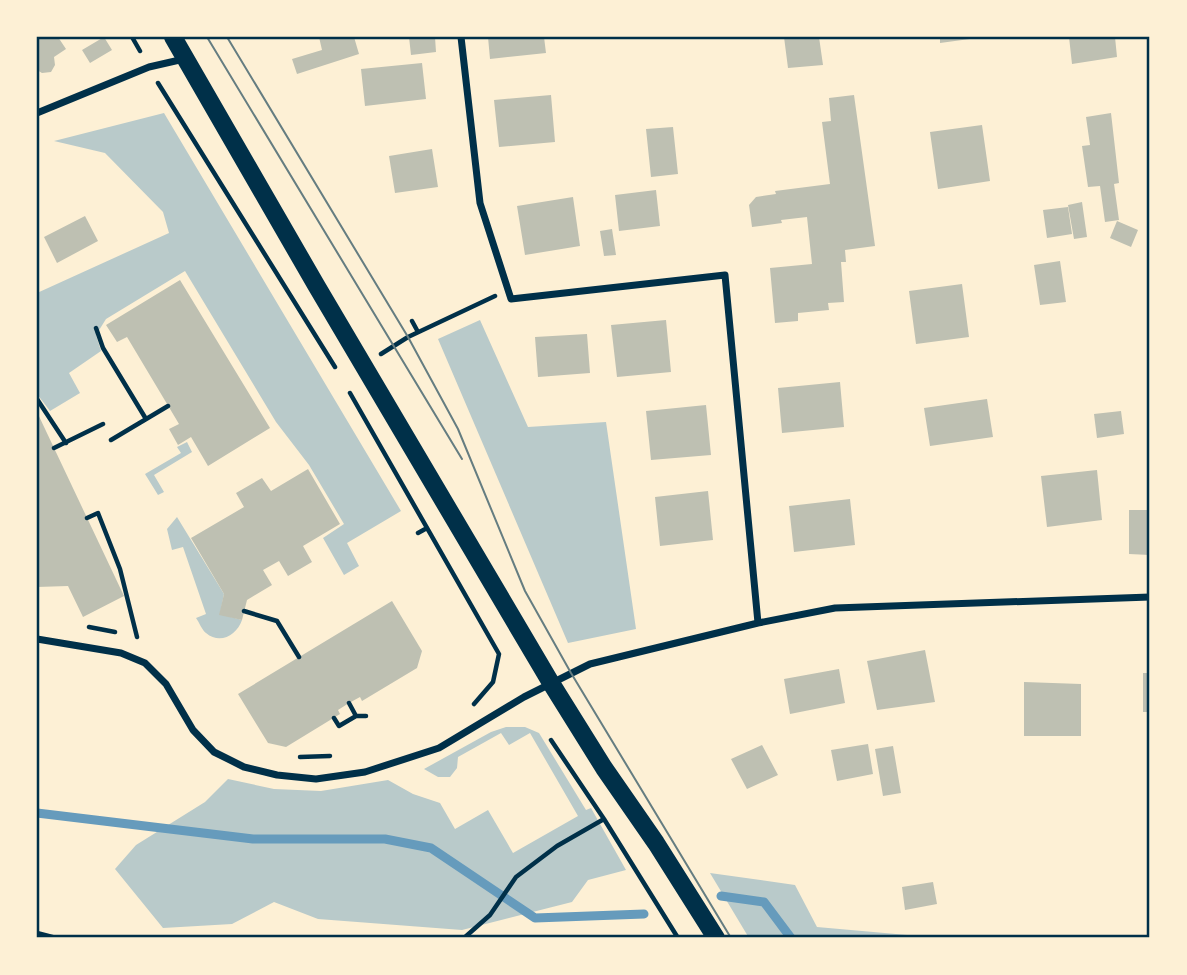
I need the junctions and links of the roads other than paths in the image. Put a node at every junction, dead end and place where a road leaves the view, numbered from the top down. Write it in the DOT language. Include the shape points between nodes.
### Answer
graph roads {
  1 [pos="173,37"];
  2 [pos="461,37"];
  3 [pos="186,58"];
  4 [pos="37,113"];
  5 [pos="1150,597"];
  6 [pos="758,623"];
  7 [pos="37,639"];
  8 [pos="551,683"];
  9 [pos="716,938"];
  1 -- 3 [label="main road"];
  2 -- 6 [label="street" via="480,203 511,299 725,275"];
  3 -- 4 [label="street" via="149,67"];
  3 -- 8 [label="main road"];
  5 -- 6 [label="street" via="835,608"];
  6 -- 8 [label="street" via="590,664"];
  7 -- 8 [label="street" via="121,653 145,663 166,684 193,730 214,752 244,767 316,779 393,765 439,748"];
  8 -- 9 [label="main road"];
}
